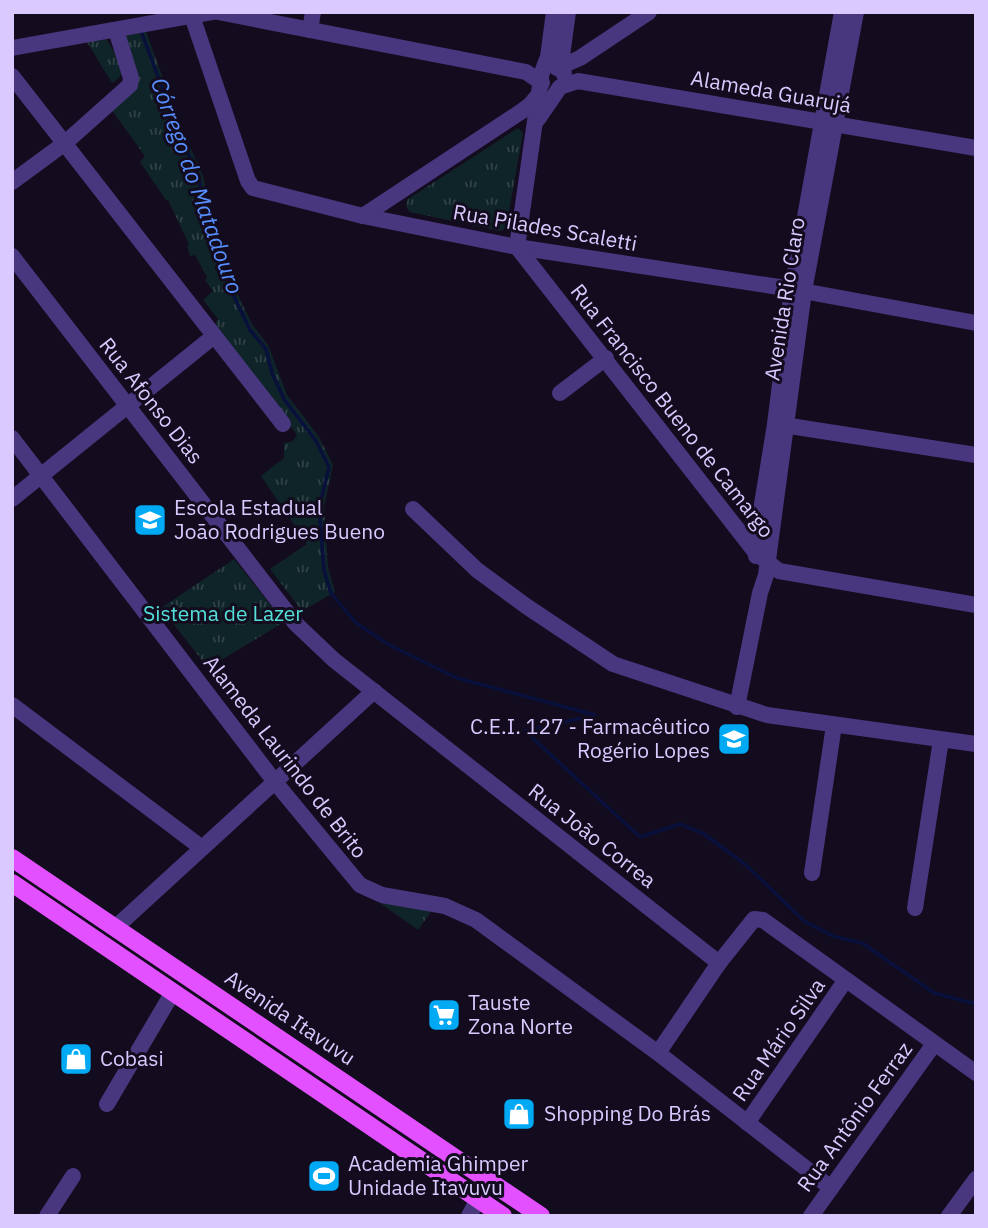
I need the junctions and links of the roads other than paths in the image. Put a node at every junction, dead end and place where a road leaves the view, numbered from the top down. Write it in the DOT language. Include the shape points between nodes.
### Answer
graph roads {
  1 [pos="214,12"];
  2 [pos="313,12"];
  3 [pos="554,12"];
  4 [pos="568,12"];
  5 [pos="649,12"];
  6 [pos="842,12"];
  7 [pos="856,12"];
  8 [pos="192,16"];
  9 [pos="120,29"];
  10 [pos="310,30"];
  11 [pos="12,48"];
  12 [pos="204,50"];
  13 [pos="561,74"];
  14 [pos="12,76"];
  15 [pos="541,83"];
  16 [pos="828,122"];
  17 [pos="534,131"];
  18 [pos="65,144"];
  19 [pos="976,148"];
  20 [pos="12,182"];
  21 [pos="389,199"];
  22 [pos="363,216"];
  23 [pos="391,221"];
  24 [pos="517,247"];
  25 [pos="553,253"];
  26 [pos="12,256"];
  27 [pos="544,281"];
  28 [pos="798,290"];
  29 [pos="976,323"];
  30 [pos="214,336"];
  31 [pos="606,358"];
  32 [pos="560,393"];
  33 [pos="128,406"];
  34 [pos="283,424"];
  35 [pos="781,425"];
  36 [pos="12,438"];
  37 [pos="976,454"];
  38 [pos="41,474"];
  39 [pos="12,499"];
  40 [pos="761,505"];
  41 [pos="413,509"];
  42 [pos="732,522"];
  43 [pos="762,558"];
  44 [pos="976,605"];
  45 [pos="373,691"];
  46 [pos="12,705"];
  47 [pos="737,706"];
  48 [pos="834,725"];
  49 [pos="941,740"];
  50 [pos="976,744"];
  51 [pos="275,782"];
  52 [pos="202,848"];
  53 [pos="12,858"];
  54 [pos="812,873"];
  55 [pos="12,883"];
  56 [pos="915,908"];
  57 [pos="116,927"];
  58 [pos="719,963"];
  59 [pos="845,981"];
  60 [pos="173,992"];
  61 [pos="934,1044"];
  62 [pos="657,1054"];
  63 [pos="976,1073"];
  64 [pos="107,1104"];
  65 [pos="747,1123"];
  66 [pos="474,1171"];
  67 [pos="74,1176"];
  68 [pos="976,1179"];
  69 [pos="831,1188"];
  70 [pos="478,1199"];
  71 [pos="47,1216"];
  72 [pos="469,1216"];
  73 [pos="503,1216"];
  74 [pos="541,1216"];
  75 [pos="811,1216"];
  76 [pos="949,1216"];
  1 -- 8 [label="street"];
  1 -- 10 [label="street"];
  1 -- 12 [label="street, Rua Pilades Scaletti"];
  2 -- 10 [label="street"];
  3 -- 15 [label="street"];
  4 -- 13 [label="street"];
  5 -- 13 [label="street"];
  6 -- 16 [label="street, Avenida Rio Claro"];
  7 -- 16 [label="street, Avenida Rio Claro"];
  8 -- 9 [label="street"];
  8 -- 12 [label="street, Rua Pilades Scaletti"];
  9 -- 11 [label="street"];
  9 -- 18 [label="street" via="130,85"];
  10 -- 15 [label="street" via="526,72"];
  12 -- 22 [label="street, Rua Pilades Scaletti" via="253,188"];
  13 -- 15 [label="street" via="546,69"];
  13 -- 16 [label="street, Alameda Guarujá" via="578,81"];
  13 -- 17 [label="street"];
  14 -- 18 [label="street"];
  15 -- 17 [label="street"];
  15 -- 21 [label="street" via="522,111"];
  16 -- 19 [label="street, Alameda Guarujá"];
  16 -- 28 [label="street, Avenida Rio Claro"];
  17 -- 24 [label="street"];
  18 -- 20 [label="street"];
  18 -- 30 [label="street"];
  21 -- 22 [label="street"];
  21 -- 23 [label="street" via="385,214"];
  22 -- 23 [label="street, Rua Pilades Scaletti"];
  23 -- 24 [label="street, Rua Pilades Scaletti"];
  24 -- 25 [label="street, Rua Pilades Scaletti"];
  24 -- 27 [label="street, Rua Francisco Bueno de Camargo"];
  25 -- 27 [label="street" via="542,263"];
  25 -- 28 [label="street, Rua Pilades Scaletti"];
  26 -- 33 [label="street, Rua Afonso Dias"];
  27 -- 31 [label="street, Rua Francisco Bueno de Camargo"];
  28 -- 29 [label="street, Rua Pilades Scaletti"];
  28 -- 35 [label="street, Avenida Rio Claro"];
  30 -- 33 [label="street"];
  30 -- 34 [label="street"];
  31 -- 32 [label="street"];
  31 -- 42 [label="street, Rua Francisco Bueno de Camargo"];
  33 -- 38 [label="street"];
  33 -- 45 [label="street, Rua Afonso Dias" via="296,624"];
  35 -- 37 [label="street"];
  35 -- 40 [label="street, Avenida Rio Claro"];
  35 -- 43 [label="street, Avenida Rio Claro"];
  36 -- 38 [label="street, Alameda Laurindo de Brito"];
  38 -- 39 [label="street"];
  38 -- 51 [label="street, Alameda Laurindo de Brito"];
  40 -- 42 [label="street" via="750,518"];
  40 -- 43 [label="street, Avenida Rio Claro"];
  41 -- 47 [label="street" via="477,570 613,664"];
  42 -- 43 [label="street, Rua Francisco Bueno de Camargo"];
  43 -- 44 [label="street, Rua Francisco Bueno de Camargo" via="779,571"];
  43 -- 47 [label="street, Avenida Rio Claro" via="760,593"];
  45 -- 51 [label="street"];
  45 -- 58 [label="street, Rua João Correa"];
  46 -- 52 [label="street"];
  47 -- 48 [label="street"];
  48 -- 49 [label="street"];
  48 -- 54 [label="street"];
  49 -- 50 [label="street"];
  49 -- 56 [label="street"];
  51 -- 52 [label="street"];
  51 -- 62 [label="street, Alameda Laurindo de Brito" via="360,885 382,895 444,906 476,920"];
  52 -- 57 [label="street"];
  53 -- 57 [label="main road, Avenida Itavuvu"];
  55 -- 60 [label="main road, Avenida Itavuvu"];
  57 -- 66 [label="main road, Avenida Itavuvu"];
  58 -- 59 [label="street" via="746,926 754,919 763,920"];
  58 -- 62 [label="street"];
  59 -- 61 [label="street"];
  59 -- 65 [label="street, Rua Mário Silva"];
  60 -- 64 [label="street"];
  60 -- 70 [label="main road, Avenida Itavuvu"];
  61 -- 63 [label="street"];
  61 -- 69 [label="street, Rua Antônio Ferraz"];
  62 -- 65 [label="street, Alameda Laurindo de Brito"];
  65 -- 69 [label="street, Alameda Laurindo de Brito"];
  66 -- 70 [label="main road"];
  66 -- 74 [label="main road, Avenida Itavuvu"];
  67 -- 71 [label="street"];
  68 -- 76 [label="street"];
  69 -- 75 [label="street, Rua Antônio Ferraz"];
  70 -- 72 [label="street"];
  70 -- 73 [label="main road, Avenida Itavuvu"];
}
